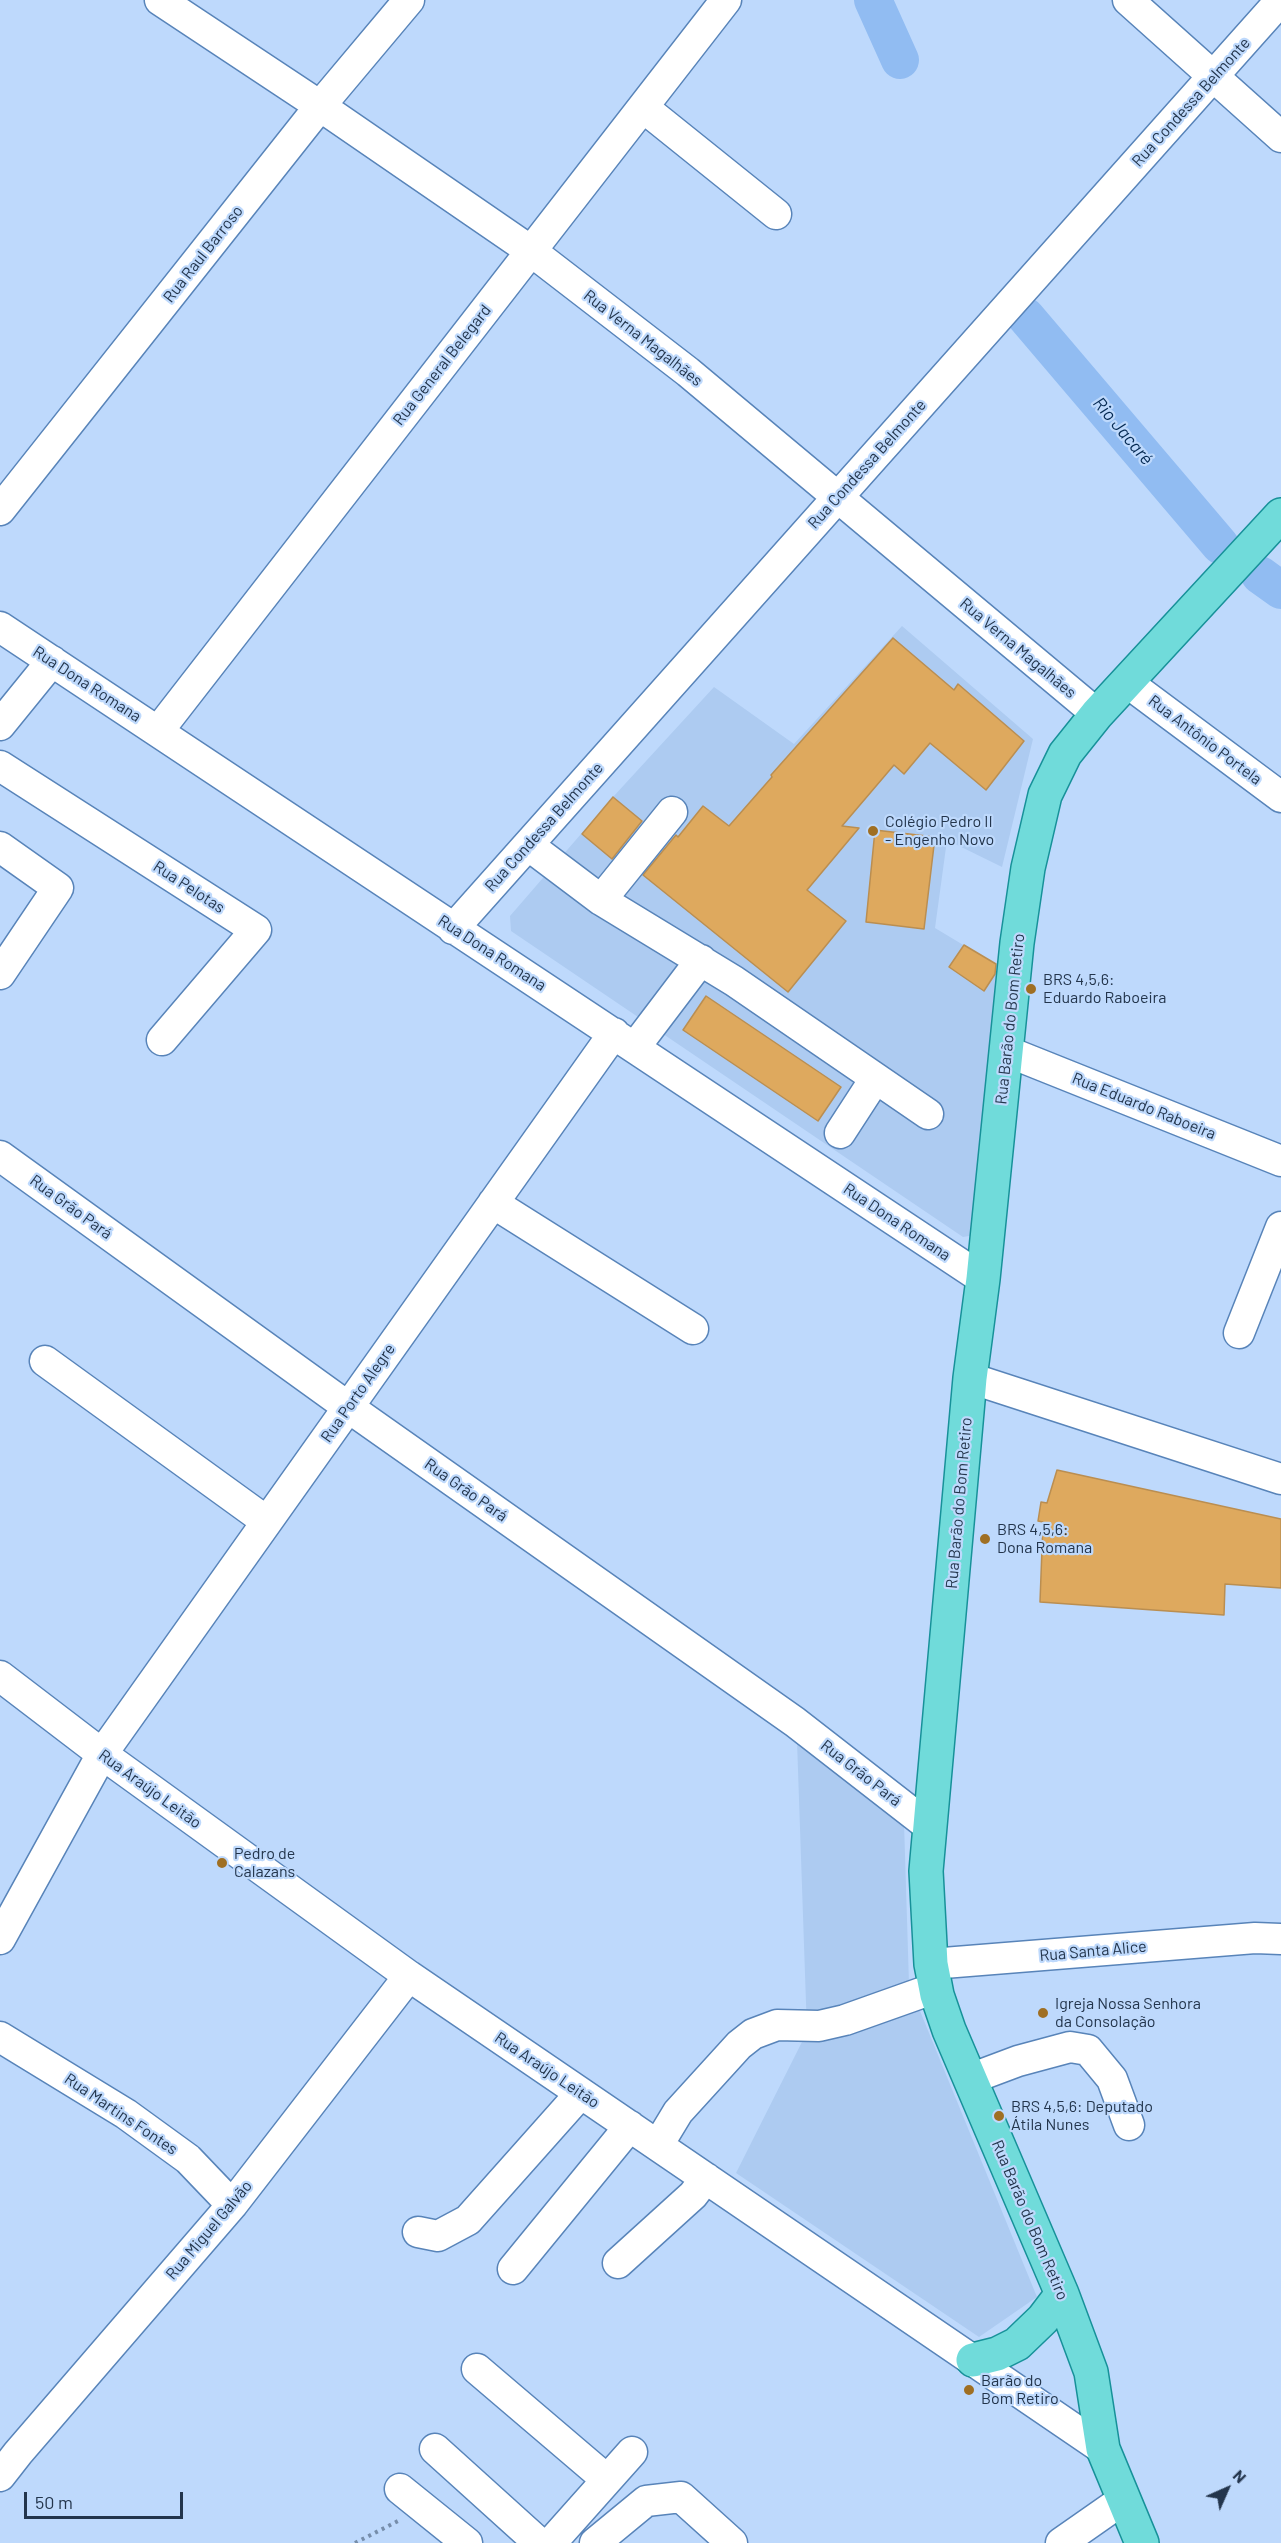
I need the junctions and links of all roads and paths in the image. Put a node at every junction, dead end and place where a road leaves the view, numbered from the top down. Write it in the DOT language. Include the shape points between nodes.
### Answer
graph roads {
  1 [pos="160,0"];
  2 [pos="409,0"];
  3 [pos="726,0"];
  4 [pos="1128,0"];
  5 [pos="1281,0"];
  6 [pos="1214,77"];
  7 [pos="320,106"];
  8 [pos="644,108"];
  9 [pos="1281,137"];
  10 [pos="776,214"];
  11 [pos="531,251"];
  12 [pos="837,498"];
  13 [pos="0,510"];
  14 [pos="1281,515"];
  15 [pos="0,627"];
  16 [pos="52,661"];
  17 [pos="1128,683"];
  18 [pos="1097,714"];
  19 [pos="0,725"];
  20 [pos="159,730"];
  21 [pos="0,766"];
  22 [pos="1281,797"];
  23 [pos="672,812"];
  24 [pos="528,845"];
  25 [pos="0,848"];
  26 [pos="601,900"];
  27 [pos="453,929"];
  28 [pos="701,960"];
  29 [pos="0,974"];
  30 [pos="162,1040"];
  31 [pos="625,1040"];
  32 [pos="1006,1051"];
  33 [pos="875,1079"];
  34 [pos="928,1114"];
  35 [pos="840,1133"];
  36 [pos="0,1156"];
  37 [pos="1281,1161"];
  38 [pos="493,1203"];
  39 [pos="1281,1227"];
  40 [pos="983,1279"];
  41 [pos="693,1329"];
  42 [pos="1239,1333"];
  43 [pos="45,1361"];
  44 [pos="970,1378"];
  45 [pos="348,1407"];
  46 [pos="1281,1479"];
  47 [pos="266,1521"];
  48 [pos="0,1676"];
  49 [pos="102,1754"];
  50 [pos="930,1827"];
  51 [pos="0,1939"];
  52 [pos="1268,1939"];
  53 [pos="409,1976"];
  54 [pos="933,1978"];
  55 [pos="0,2037"];
  56 [pos="970,2079"];
  57 [pos="582,2093"];
  58 [pos="1129,2125"];
  59 [pos="630,2126"];
  60 [pos="658,2145"];
  61 [pos="706,2178"];
  62 [pos="232,2205"];
  63 [pos="418,2232"];
  64 [pos="618,2263"];
  65 [pos="513,2269"];
  66 [pos="1062,2295"];
  67 [pos="973,2360"];
  68 [pos="477,2369"];
  69 [pos="9,2446"];
  70 [pos="435,2449"];
  71 [pos="1103,2449"];
  72 [pos="632,2452"];
  73 [pos="0,2476"];
  74 [pos="606,2480"];
  75 [pos="400,2489"];
  76 [pos="1124,2499"];
  77 [pos="422,2508"];
  78 [pos="355,2543"];
  79 [pos="467,2543"];
  80 [pos="539,2543"];
  81 [pos="551,2543"];
  82 [pos="595,2543"];
  83 [pos="732,2543"];
  84 [pos="1062,2543"];
  85 [pos="1142,2543"];
  1 -- 7 [label="street, Rua Verna Magalhães"];
  2 -- 7 [label="street, Rua Raul Barroso"];
  3 -- 8 [label="street, Rua General Belegard"];
  4 -- 6 [label="street"];
  5 -- 6 [label="street, Rua Condessa Belmonte"];
  6 -- 9 [label="street"];
  6 -- 12 [label="street, Rua Condessa Belmonte"];
  7 -- 11 [label="street, Rua Verna Magalhães"];
  7 -- 13 [label="street, Rua Raul Barroso"];
  8 -- 10 [label="street"];
  8 -- 11 [label="street, Rua General Belegard"];
  11 -- 12 [label="street, Rua Verna Magalhães" via="688,372"];
  11 -- 20 [label="street, Rua General Belegard"];
  12 -- 18 [label="street, Rua Verna Magalhães"];
  12 -- 24 [label="street, Rua Condessa Belmonte"];
  14 -- 17 [label="main road, Rua Barão do Bom Retiro"];
  15 -- 16 [label="street, Rua Dona Romana"];
  16 -- 19 [label="street"];
  16 -- 20 [label="street, Rua Dona Romana"];
  17 -- 18 [label="main road, Rua Barão do Bom Retiro"];
  17 -- 22 [label="street, Rua Antônio Portela"];
  18 -- 32 [label="main road, Rua Barão do Bom Retiro" via="1065,754 1045,795 1028,868"];
  20 -- 27 [label="street, Rua Dona Romana"];
  21 -- 30 [label="street, Rua Pelotas" via="256,930"];
  23 -- 26 [label="street"];
  24 -- 26 [label="street"];
  24 -- 27 [label="street, Rua Condessa Belmonte"];
  25 -- 29 [label="street" via="58,888"];
  26 -- 28 [label="street"];
  27 -- 31 [label="street, Rua Dona Romana"];
  28 -- 31 [label="street, Rua Porto Alegre"];
  28 -- 33 [label="street"];
  31 -- 38 [label="street, Rua Porto Alegre"];
  31 -- 40 [label="street, Rua Dona Romana"];
  32 -- 37 [label="street, Rua Eduardo Raboeira"];
  32 -- 40 [label="main road, Rua Barão do Bom Retiro"];
  33 -- 34 [label="street"];
  33 -- 35 [label="street"];
  36 -- 45 [label="street, Rua Grão Pará"];
  38 -- 41 [label="street"];
  38 -- 45 [label="street, Rua Porto Alegre"];
  39 -- 42 [label="street"];
  40 -- 44 [label="main road, Rua Barão do Bom Retiro"];
  43 -- 47 [label="street"];
  44 -- 46 [label="street"];
  44 -- 50 [label="main road, Rua Barão do Bom Retiro"];
  45 -- 47 [label="street, Rua Porto Alegre"];
  45 -- 50 [label="street, Rua Grão Pará" via="795,1722"];
  47 -- 49 [label="street, Rua Porto Alegre"];
  48 -- 49 [label="street, Rua Araújo Leitão"];
  49 -- 51 [label="street, Rua Porto Alegre"];
  49 -- 53 [label="street, Rua Araújo Leitão"];
  50 -- 54 [label="main road, Rua Barão do Bom Retiro" via="926,1872"];
  52 -- 54 [label="street, Rua Santa Alice"];
  53 -- 57 [label="street, Rua Araújo Leitão"];
  53 -- 62 [label="street, Rua Miguel Galvão"];
  54 -- 56 [label="main road, Rua Barão do Bom Retiro"];
  54 -- 60 [label="street, Rua Santa Alice" via="921,1993 845,2020 819,2026 777,2025 753,2034 678,2112"];
  55 -- 62 [label="street, Rua Martins Fontes" via="170,2146"];
  56 -- 58 [label="street" via="1070,2047 1088,2050 1112,2079"];
  56 -- 66 [label="main road, Rua Barão do Bom Retiro"];
  57 -- 59 [label="street, Rua Araújo Leitão"];
  57 -- 63 [label="street" via="468,2220 438,2236"];
  59 -- 60 [label="street, Rua Araújo Leitão"];
  59 -- 65 [label="street"];
  60 -- 61 [label="street, Rua Araújo Leitão"];
  61 -- 64 [label="street" via="693,2195"];
  61 -- 67 [label="street, Rua Araújo Leitão"];
  62 -- 69 [label="street, Rua Miguel Galvão"];
  66 -- 67 [label="main road" via="1017,2344 997,2355"];
  66 -- 71 [label="main road, Rua Barão do Bom Retiro" via="1090,2373"];
  67 -- 71 [label="street, Rua Araújo Leitão"];
  68 -- 74 [label="street"];
  69 -- 73 [label="street, Rua Miguel Galvão"];
  70 -- 80 [label="street"];
  71 -- 76 [label="main road, Rua Barão do Bom Retiro"];
  72 -- 74 [label="street"];
  74 -- 81 [label="street"];
  75 -- 77 [label="street"];
  76 -- 84 [label="street"];
  76 -- 85 [label="main road, Rua Barão do Bom Retiro"];
  77 -- 78 [label="path"];
  77 -- 79 [label="street"];
  82 -- 83 [label="street" via="646,2501 681,2497"];
}
